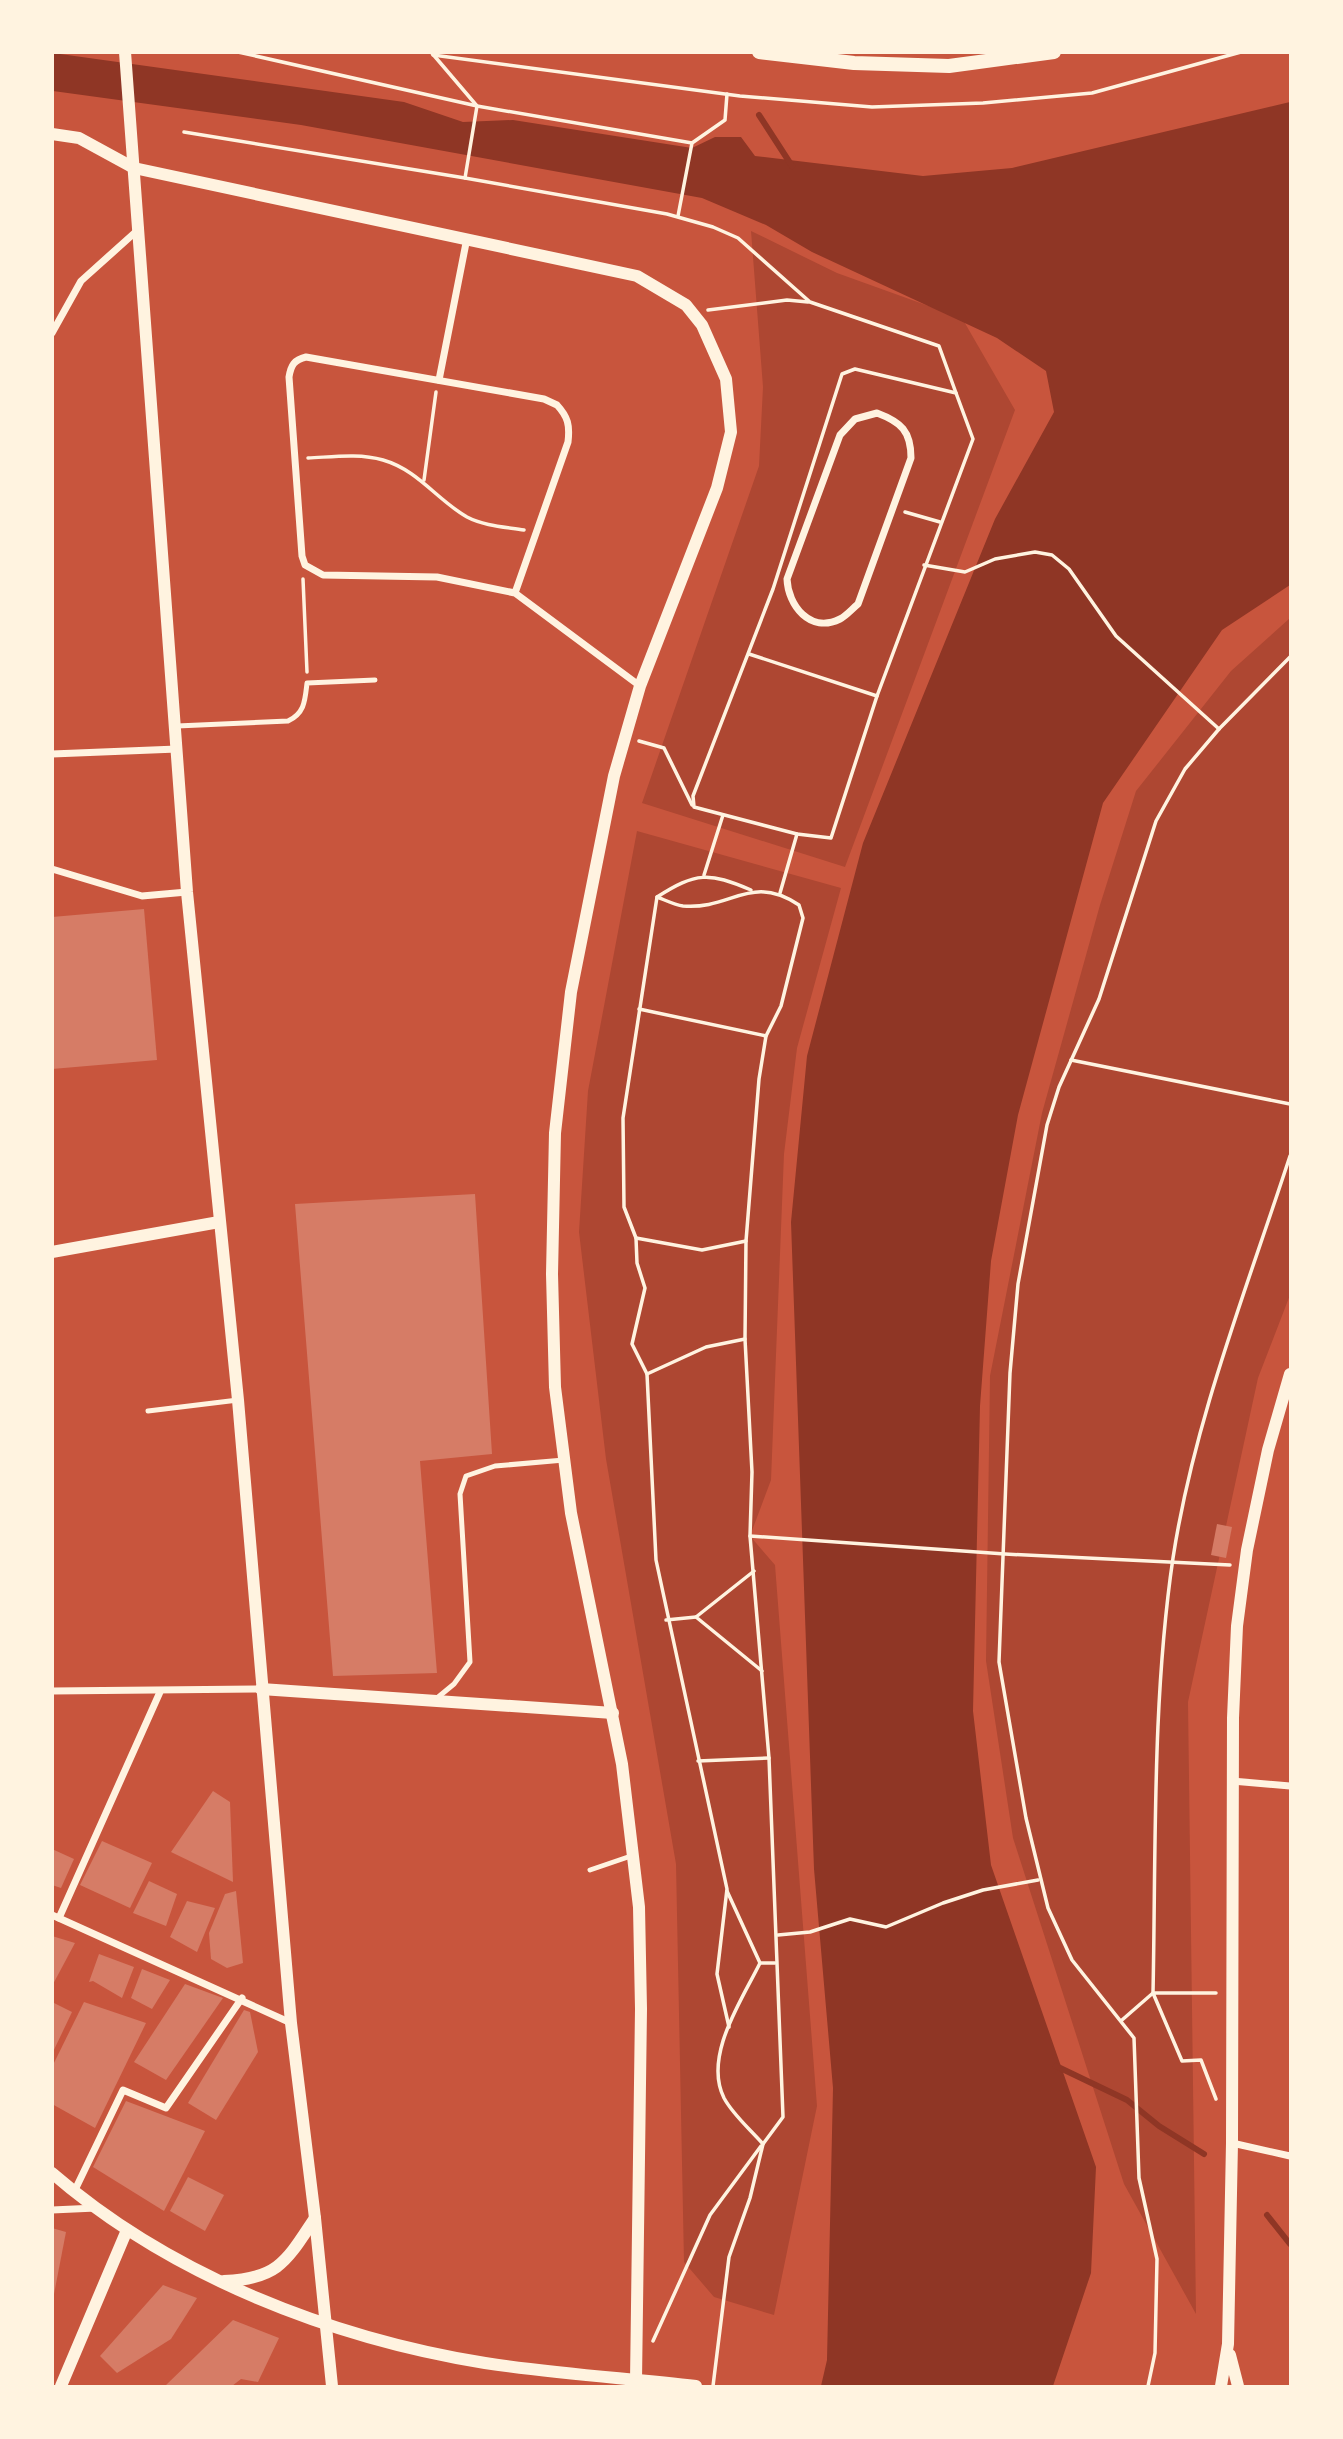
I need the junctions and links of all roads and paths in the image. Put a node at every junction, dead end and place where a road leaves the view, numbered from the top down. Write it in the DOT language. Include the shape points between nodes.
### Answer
graph roads {
  1 [pos="125,52"];
  2 [pos="238,52"];
  3 [pos="759,52"];
  4 [pos="1241,52"];
  5 [pos="1050,53"];
  6 [pos="432,54"];
  7 [pos="854,58"];
  8 [pos="727,94"];
  9 [pos="477,106"];
  10 [pos="184,132"];
  11 [pos="52,134"];
  12 [pos="692,143"];
  13 [pos="134,168"];
  14 [pos="465,177"];
  15 [pos="678,217"];
  16 [pos="140,228"];
  17 [pos="467,238"];
  18 [pos="810,302"];
  19 [pos="692,312"];
  20 [pos="52,315"];
  21 [pos="60,322"];
  22 [pos="52,333"];
  23 [pos="439,380"];
  24 [pos="956,393"];
  25 [pos="295,458"];
  26 [pos="424,481"];
  27 [pos="893,508"];
  28 [pos="940,522"];
  29 [pos="537,533"];
  30 [pos="302,555"];
  31 [pos="924,565"];
  32 [pos="515,593"];
  33 [pos="749,654"];
  34 [pos="1290,657"];
  35 [pos="375,680"];
  36 [pos="307,683"];
  37 [pos="640,685"];
  38 [pos="877,696"];
  39 [pos="177,726"];
  40 [pos="1219,729"];
  41 [pos="625,738"];
  42 [pos="178,748"];
  43 [pos="52,754"];
  44 [pos="694,807"];
  45 [pos="723,815"];
  46 [pos="797,834"];
  47 [pos="52,869"];
  48 [pos="68,872"];
  49 [pos="52,875"];
  50 [pos="704,875"];
  51 [pos="752,891"];
  52 [pos="187,892"];
  53 [pos="781,893"];
  54 [pos="657,897"];
  55 [pos="639,1009"];
  56 [pos="766,1036"];
  57 [pos="1071,1060"];
  58 [pos="1290,1104"];
  59 [pos="1290,1156"];
  60 [pos="219,1222"];
  61 [pos="636,1238"];
  62 [pos="746,1241"];
  63 [pos="52,1252"];
  64 [pos="745,1339"];
  65 [pos="647,1374"];
  66 [pos="1290,1374"];
  67 [pos="238,1400"];
  68 [pos="148,1411"];
  69 [pos="564,1460"];
  70 [pos="750,1536"];
  71 [pos="1005,1554"];
  72 [pos="1173,1560"];
  73 [pos="1244,1566"];
  74 [pos="754,1571"];
  75 [pos="696,1617"];
  76 [pos="666,1619"];
  77 [pos="762,1671"];
  78 [pos="261,1689"];
  79 [pos="52,1692"];
  80 [pos="160,1692"];
  81 [pos="434,1700"];
  82 [pos="613,1713"];
  83 [pos="769,1758"];
  84 [pos="698,1761"];
  85 [pos="1233,1781"];
  86 [pos="1290,1786"];
  87 [pos="634,1855"];
  88 [pos="590,1870"];
  89 [pos="1039,1880"];
  90 [pos="727,1889"];
  91 [pos="56,1917"];
  92 [pos="778,1935"];
  93 [pos="760,1963"];
  94 [pos="776,1964"];
  95 [pos="1153,1993"];
  96 [pos="1233,1993"];
  97 [pos="242,1998"];
  98 [pos="1122,2020"];
  99 [pos="291,2023"];
  100 [pos="729,2027"];
  101 [pos="1219,2108"];
  102 [pos="1233,2143"];
  103 [pos="763,2144"];
  104 [pos="1290,2156"];
  105 [pos="52,2173"];
  106 [pos="74,2192"];
  107 [pos="96,2208"];
  108 [pos="52,2210"];
  109 [pos="315,2218"];
  110 [pos="127,2230"];
  111 [pos="221,2281"];
  112 [pos="327,2326"];
  113 [pos="1228,2344"];
  114 [pos="650,2349"];
  115 [pos="1224,2369"];
  116 [pos="636,2381"];
  117 [pos="61,2386"];
  118 [pos="332,2386"];
  119 [pos="690,2386"];
  120 [pos="713,2386"];
  121 [pos="1148,2386"];
  122 [pos="1213,2386"];
  123 [pos="1221,2386"];
  124 [pos="1238,2386"];
  1 -- 13 [label="street"];
  2 -- 9 [label="path"];
  3 -- 7 [label="main road"];
  4 -- 8 [label="path" via="1092,93 983,103 872,107"];
  5 -- 7 [label="main road" via="949,66"];
  6 -- 8 [label="path"];
  6 -- 9 [label="path"];
  8 -- 12 [label="path" via="725,120"];
  9 -- 12 [label="path"];
  9 -- 14 [label="path"];
  10 -- 14 [label="path"];
  11 -- 13 [label="street" via="79,138"];
  12 -- 15 [label="path"];
  13 -- 16 [label="street"];
  13 -- 17 [label="street"];
  14 -- 15 [label="path"];
  15 -- 18 [label="path" via="738,238"];
  16 -- 21 [label="street" via="81,281"];
  16 -- 39 [label="street"];
  17 -- 19 [label="street" via="636,276"];
  17 -- 23 [label="street"];
  18 -- 19 [label="path" via="787,300"];
  18 -- 24 [label="path" via="939,346"];
  19 -- 37 [label="street" via="717,353 726,379 731,432 717,488"];
  20 -- 21 [label="street"];
  21 -- 22 [label="street"];
  23 -- 25 [label="street" via="297,359 289,377"];
  23 -- 26 [label="path"];
  23 -- 29 [label="street" via="544,399 566,416 568,442"];
  24 -- 28 [label="path" via="972,439"];
  24 -- 33 [label="path" via="855,369 842,374"];
  25 -- 26 [label="path" via="380,459"];
  25 -- 30 [label="street"];
  26 -- 29 [label="path" via="465,516"];
  27 -- 27 [label="street" via="858,604 839,620 820,623 799,614 788,594 787,579 840,435 855,419 877,413 896,420 911,441 911,458"];
  27 -- 28 [label="path"];
  28 -- 31 [label="path"];
  29 -- 32 [label="street"];
  30 -- 32 [label="street" via="305,565 323,575 437,577"];
  30 -- 36 [label="path"];
  31 -- 38 [label="path"];
  31 -- 40 [label="path" via="965,572 995,559 1035,552 1052,555 1069,569 1116,636"];
  32 -- 37 [label="street"];
  33 -- 38 [label="path"];
  33 -- 44 [label="path" via="693,796"];
  34 -- 40 [label="path"];
  35 -- 36 [label="lane"];
  36 -- 39 [label="lane" via="304,708 288,721"];
  37 -- 41 [label="street"];
  38 -- 46 [label="path" via="831,838"];
  39 -- 42 [label="street"];
  40 -- 57 [label="path" via="1185,769 1156,821 1099,999"];
  41 -- 44 [label="path" via="664,748"];
  41 -- 69 [label="street" via="585,911 561,1059 555,1133 552,1332"];
  42 -- 43 [label="street"];
  42 -- 52 [label="street"];
  44 -- 45 [label="path"];
  45 -- 46 [label="path"];
  45 -- 50 [label="path"];
  46 -- 53 [label="path"];
  47 -- 48 [label="street"];
  48 -- 49 [label="lane"];
  48 -- 52 [label="street" via="142,896"];
  50 -- 51 [label="path"];
  50 -- 54 [label="path" via="684,879"];
  51 -- 53 [label="path"];
  51 -- 54 [label="path" via="729,900 683,906"];
  52 -- 60 [label="street"];
  53 -- 56 [label="path" via="799,905 803,918 780,1006"];
  54 -- 55 [label="path"];
  55 -- 56 [label="path"];
  55 -- 61 [label="path" via="623,1118 624,1207"];
  56 -- 62 [label="path"];
  57 -- 58 [label="path"];
  57 -- 71 [label="path" via="1047,1125 1018,1283 1010,1373"];
  59 -- 72 [label="path" via="1219,1372"];
  60 -- 63 [label="street"];
  60 -- 67 [label="street"];
  61 -- 62 [label="path" via="702,1250"];
  61 -- 65 [label="path" via="644,1300 632,1344"];
  62 -- 64 [label="path"];
  64 -- 65 [label="path" via="706,1347"];
  64 -- 70 [label="path" via="752,1472"];
  65 -- 76 [label="path" via="656,1560"];
  66 -- 73 [label="street" via="1268,1450"];
  67 -- 68 [label="lane"];
  67 -- 78 [label="street"];
  69 -- 81 [label="lane" via="495,1466 466,1476 460,1494 470,1662 454,1684"];
  69 -- 82 [label="street"];
  70 -- 71 [label="path"];
  70 -- 74 [label="path"];
  71 -- 72 [label="path"];
  71 -- 89 [label="path" via="999,1662"];
  72 -- 73 [label="path"];
  72 -- 95 [label="path" via="1160,1707"];
  73 -- 85 [label="street" via="1234,1671"];
  74 -- 75 [label="path"];
  74 -- 77 [label="path"];
  75 -- 76 [label="path"];
  75 -- 77 [label="path"];
  76 -- 84 [label="path"];
  77 -- 83 [label="path"];
  78 -- 80 [label="street"];
  78 -- 81 [label="street"];
  78 -- 99 [label="street"];
  79 -- 80 [label="street"];
  80 -- 91 [label="street"];
  81 -- 82 [label="street"];
  82 -- 87 [label="street"];
  83 -- 84 [label="path"];
  83 -- 92 [label="path"];
  84 -- 90 [label="path"];
  85 -- 86 [label="street"];
  85 -- 96 [label="street"];
  87 -- 88 [label="lane"];
  87 -- 116 [label="street" via="641,1982"];
  89 -- 92 [label="path" via="973,1893 886,1927 850,1919 810,1932"];
  89 -- 98 [label="path" via="1072,1960"];
  90 -- 93 [label="path"];
  90 -- 100 [label="path" via="717,1974"];
  91 -- 97 [label="street"];
  92 -- 94 [label="path"];
  93 -- 94 [label="path"];
  93 -- 100 [label="path"];
  94 -- 103 [label="path" via="783,2117"];
  95 -- 96 [label="path"];
  95 -- 98 [label="path"];
  95 -- 101 [label="path" via="1182,2061 1200,2060"];
  96 -- 102 [label="street"];
  97 -- 99 [label="street"];
  97 -- 106 [label="street" via="166,2108 123,2090"];
  98 -- 121 [label="path" via="1134,2038 1139,2178 1157,2259 1155,2353"];
  99 -- 109 [label="street"];
  100 -- 103 [label="path" via="717,2067 724,2098"];
  102 -- 104 [label="street"];
  102 -- 113 [label="street"];
  103 -- 114 [label="path" via="710,2215"];
  103 -- 120 [label="path" via="729,2257"];
  105 -- 106 [label="street"];
  106 -- 107 [label="street"];
  107 -- 108 [label="street"];
  107 -- 110 [label="street"];
  109 -- 111 [label="street" via="275,2270 253,2280"];
  109 -- 112 [label="street"];
  110 -- 111 [label="street"];
  110 -- 117 [label="street"];
  111 -- 112 [label="street"];
  112 -- 116 [label="street" via="484,2363"];
  112 -- 118 [label="street"];
  113 -- 115 [label="street"];
  113 -- 124 [label="street"];
  115 -- 122 [label="street"];
  115 -- 123 [label="street"];
  116 -- 119 [label="street"];
}
